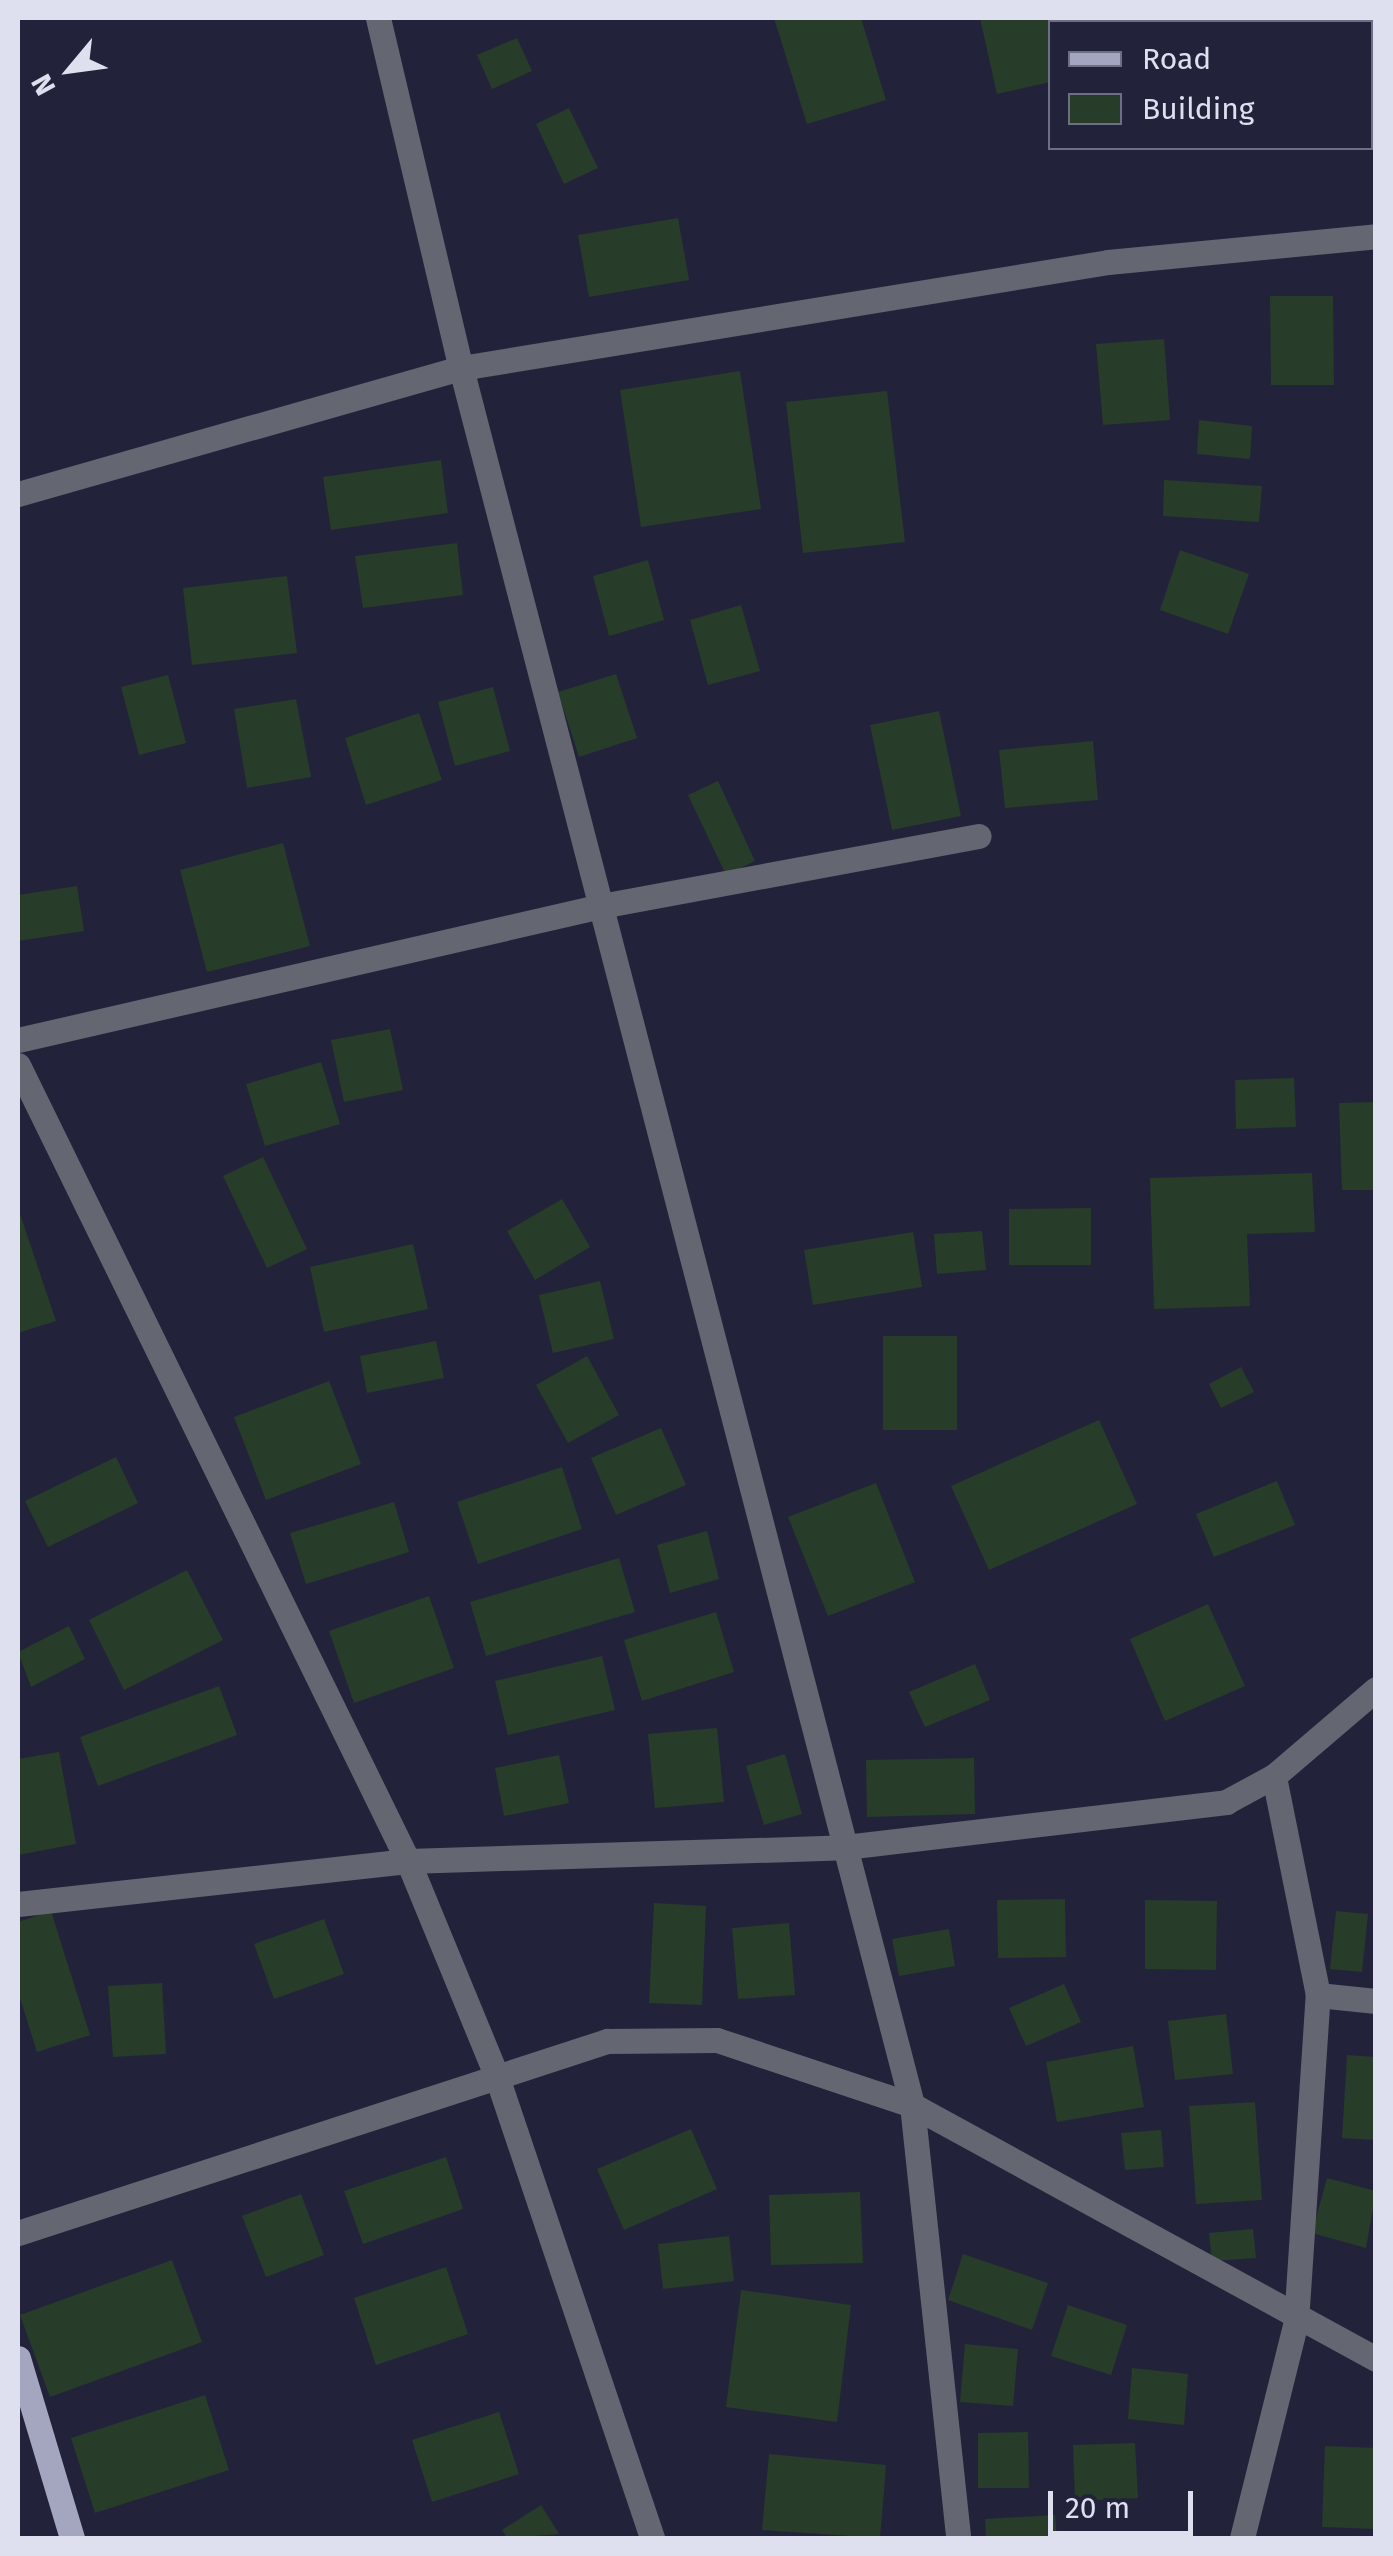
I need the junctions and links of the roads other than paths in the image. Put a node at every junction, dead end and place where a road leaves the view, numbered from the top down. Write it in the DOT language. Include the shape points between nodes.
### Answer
graph roads {
  1 [pos="378,18"];
  2 [pos="1376,236"];
  3 [pos="461,368"];
  4 [pos="18,494"];
  5 [pos="979,836"];
  6 [pos="601,906"];
  7 [pos="18,1040"];
  8 [pos="18,1065"];
  9 [pos="1376,1689"];
  10 [pos="1274,1776"];
  11 [pos="846,1848"];
  12 [pos="408,1860"];
  13 [pos="18,1904"];
  14 [pos="1318,1995"];
  15 [pos="1376,2001"];
  16 [pos="496,2074"];
  17 [pos="912,2105"];
  18 [pos="18,2234"];
  19 [pos="1296,2322"];
  20 [pos="18,2358"];
  21 [pos="1376,2359"];
  22 [pos="72,2538"];
  23 [pos="652,2538"];
  24 [pos="958,2538"];
  25 [pos="1242,2538"];
  1 -- 3 [label="street"];
  2 -- 3 [label="street" via="1108,262"];
  3 -- 4 [label="street"];
  3 -- 6 [label="street"];
  5 -- 6 [label="street"];
  6 -- 7 [label="street"];
  6 -- 11 [label="street"];
  8 -- 12 [label="street"];
  9 -- 10 [label="street"];
  10 -- 11 [label="street" via="1226,1802"];
  10 -- 14 [label="street"];
  11 -- 12 [label="street"];
  11 -- 17 [label="street"];
  12 -- 13 [label="street"];
  12 -- 16 [label="street"];
  14 -- 15 [label="street"];
  14 -- 19 [label="street"];
  16 -- 17 [label="street" via="608,2041 717,2040"];
  16 -- 18 [label="street"];
  16 -- 23 [label="street"];
  17 -- 19 [label="street"];
  17 -- 24 [label="street"];
  19 -- 21 [label="street"];
  19 -- 25 [label="street"];
  20 -- 22 [label="main road"];
}
